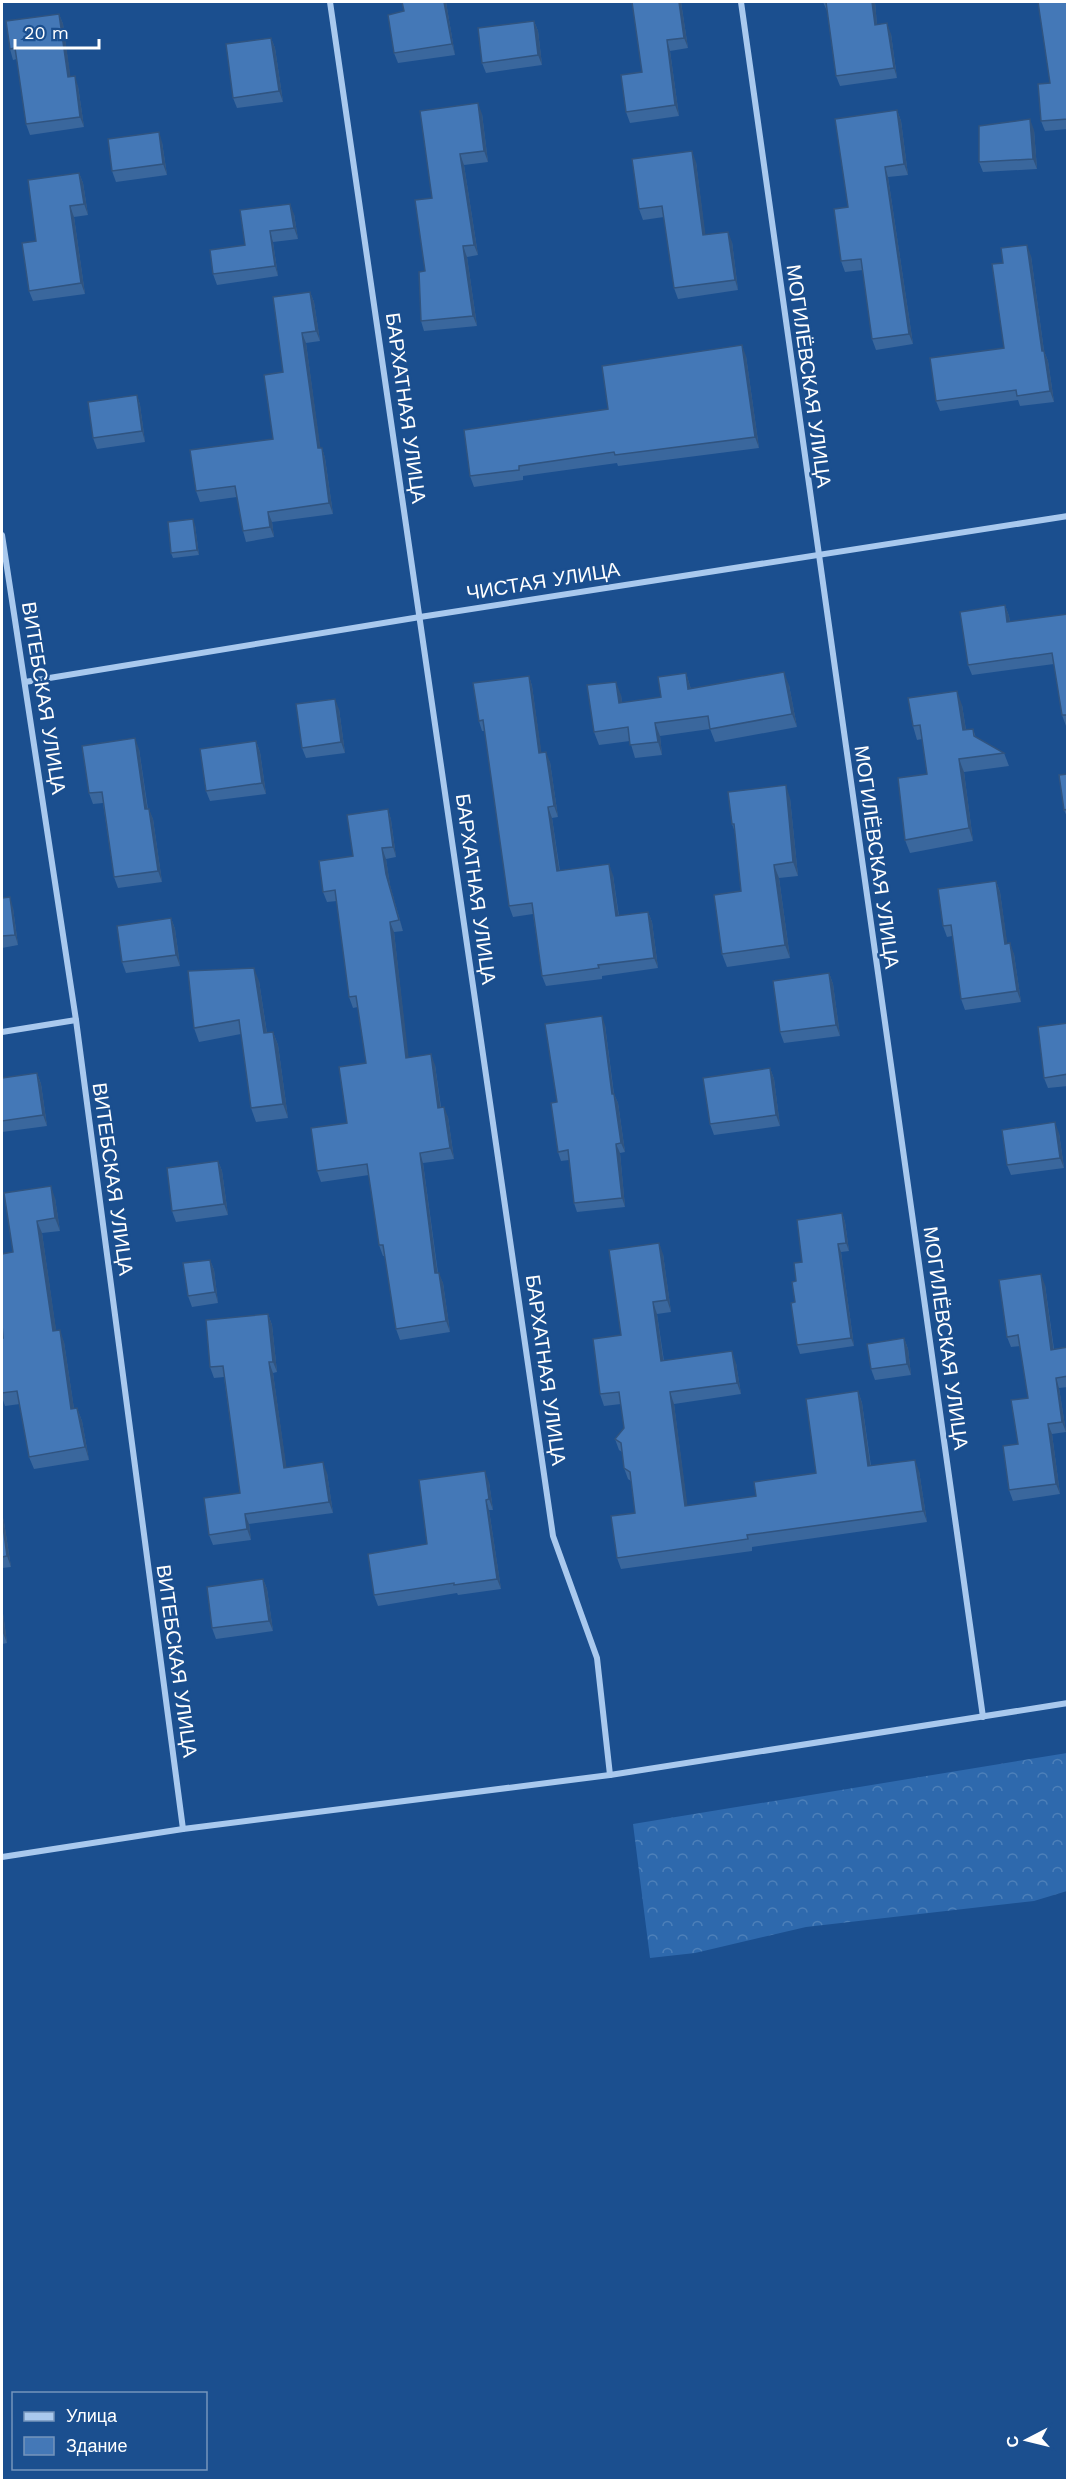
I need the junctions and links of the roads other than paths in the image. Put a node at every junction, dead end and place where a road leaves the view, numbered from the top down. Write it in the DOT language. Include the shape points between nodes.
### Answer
graph roads {
  1 [pos="330,2"];
  2 [pos="741,2"];
  3 [pos="1068,516"];
  4 [pos="2,535"];
  5 [pos="818,554"];
  6 [pos="420,617"];
  7 [pos="25,682"];
  8 [pos="76,1020"];
  9 [pos="2,1032"];
  10 [pos="1068,1703"];
  11 [pos="983,1717"];
  12 [pos="610,1775"];
  13 [pos="183,1828"];
  14 [pos="2,1857"];
  1 -- 6 [label="street, БАРХАТНАЯ УЛИЦА"];
  2 -- 5 [label="street, МОГИЛЁВСКАЯ УЛИЦА"];
  3 -- 5 [label="street, ЧИСТАЯ УЛИЦА"];
  4 -- 7 [label="street, ВИТЕБСКАЯ УЛИЦА"];
  5 -- 6 [label="street, ЧИСТАЯ УЛИЦА"];
  5 -- 11 [label="street, МОГИЛЁВСКАЯ УЛИЦА"];
  6 -- 7 [label="street, ЧИСТАЯ УЛИЦА"];
  6 -- 12 [label="street, БАРХАТНАЯ УЛИЦА" via="553,1536 597,1658"];
  7 -- 8 [label="street, ВИТЕБСКАЯ УЛИЦА"];
  8 -- 9 [label="street"];
  8 -- 13 [label="street, ВИТЕБСКАЯ УЛИЦА"];
  10 -- 11 [label="street"];
  11 -- 12 [label="street"];
  12 -- 13 [label="street"];
  13 -- 14 [label="street"];
}
